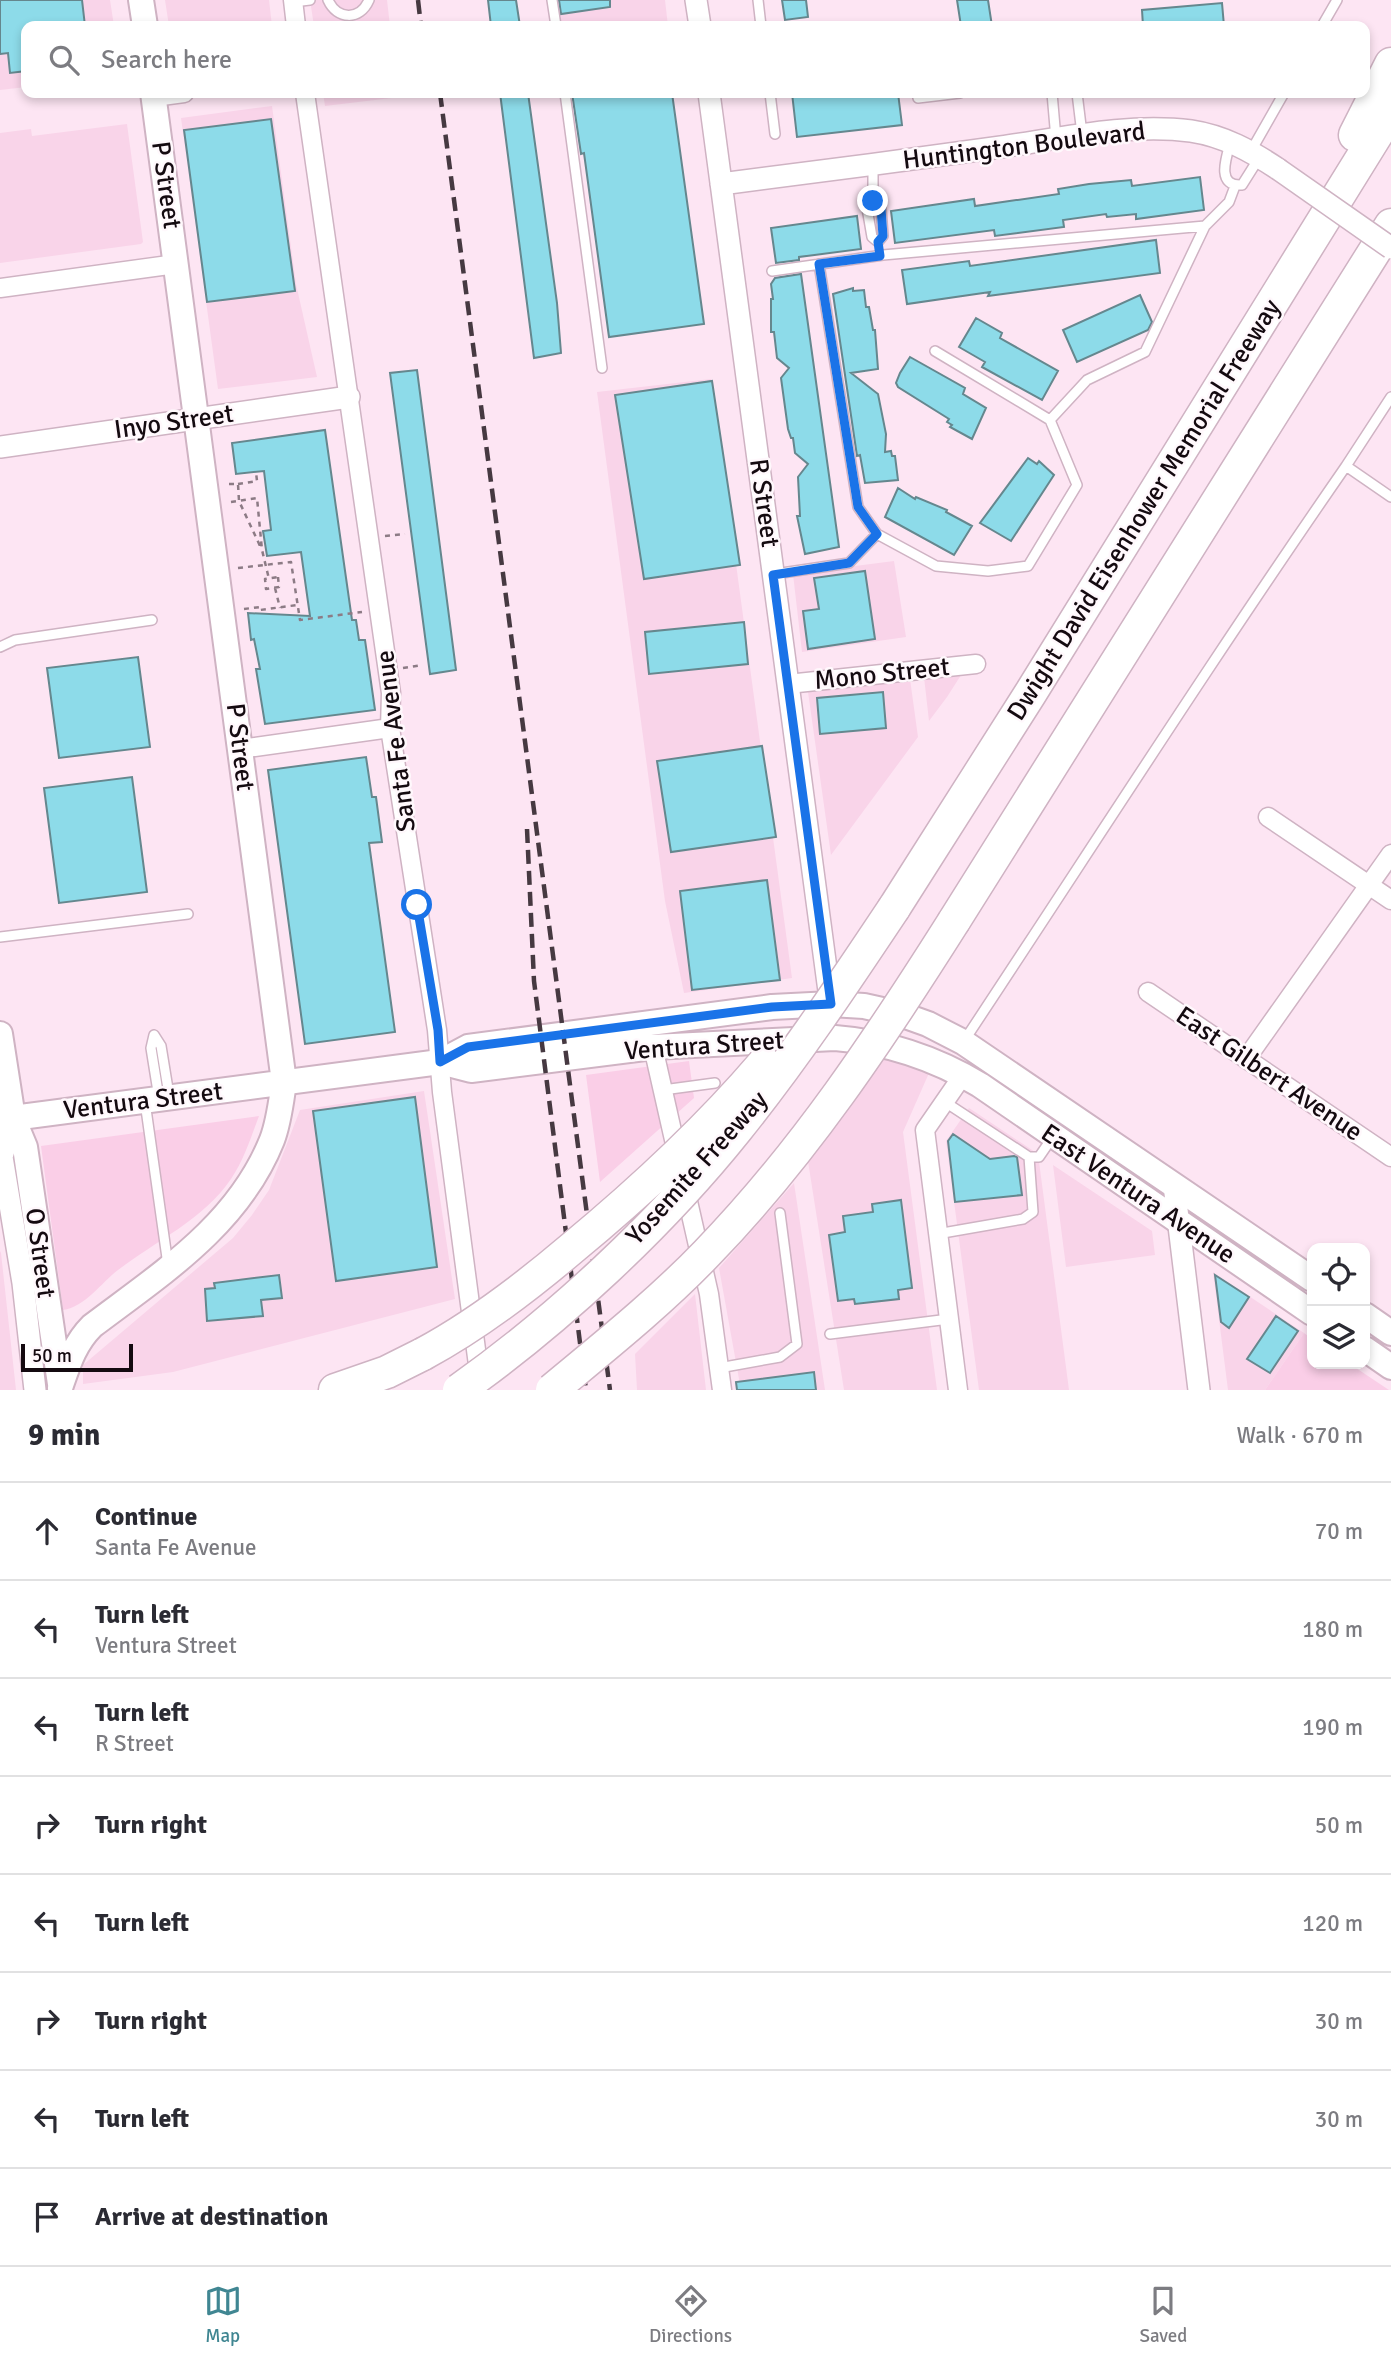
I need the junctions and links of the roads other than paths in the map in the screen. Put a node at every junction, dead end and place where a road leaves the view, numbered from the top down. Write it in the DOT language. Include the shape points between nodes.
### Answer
graph roads {
  1 [pos="141,0"];
  2 [pos="297,0"];
  3 [pos="328,0"];
  4 [pos="369,0"];
  5 [pos="552,0"];
  6 [pos="696,0"];
  7 [pos="758,0"];
  8 [pos="1338,0"];
  9 [pos="144,21"];
  10 [pos="296,21"];
  11 [pos="555,21"];
  12 [pos="699,21"];
  13 [pos="760,21"];
  14 [pos="1325,21"];
  15 [pos="1391,64"];
  16 [pos="154,98"];
  17 [pos="305,98"];
  18 [pos="566,98"];
  19 [pos="710,98"];
  20 [pos="770,98"];
  21 [pos="1052,98"];
  22 [pos="1078,98"];
  23 [pos="1282,98"];
  24 [pos="1391,111"];
  25 [pos="775,134"];
  26 [pos="1082,136"];
  27 [pos="1056,139"];
  28 [pos="1231,142"];
  29 [pos="1255,154"];
  30 [pos="873,164"];
  31 [pos="721,184"];
  32 [pos="1235,186"];
  33 [pos="1391,225"];
  34 [pos="1206,226"];
  35 [pos="1391,242"];
  36 [pos="1391,248"];
  37 [pos="880,256"];
  38 [pos="176,264"];
  39 [pos="819,264"];
  40 [pos="772,271"];
  41 [pos="0,288"];
  42 [pos="1334,314"];
  43 [pos="935,351"];
  44 [pos="1243,352"];
  45 [pos="602,368"];
  46 [pos="349,397"];
  47 [pos="1391,397"];
  48 [pos="196,418"];
  49 [pos="1050,420"];
  50 [pos="0,447"];
  51 [pos="1346,466"];
  52 [pos="1391,497"];
  53 [pos="877,534"];
  54 [pos="773,575"];
  55 [pos="152,620"];
  56 [pos="0,647"];
  57 [pos="975,664"];
  58 [pos="788,684"];
  59 [pos="390,728"];
  60 [pos="240,749"];
  61 [pos="1268,817"];
  62 [pos="1391,854"];
  63 [pos="1370,885"];
  64 [pos="900,899"];
  65 [pos="1391,900"];
  66 [pos="188,914"];
  67 [pos="0,937"];
  68 [pos="1148,992"];
  69 [pos="831,1004"];
  70 [pos="0,1034"];
  71 [pos="835,1038"];
  72 [pos="963,1042"];
  73 [pos="653,1047"];
  74 [pos="1246,1059"];
  75 [pos="440,1062"];
  76 [pos="963,1075"];
  77 [pos="284,1082"];
  78 [pos="715,1083"];
  79 [pos="663,1090"];
  80 [pos="158,1099"];
  81 [pos="945,1102"];
  82 [pos="4,1118"];
  83 [pos="1054,1136"];
  84 [pos="1029,1157"];
  85 [pos="1391,1157"];
  86 [pos="1174,1185"];
  87 [pos="780,1213"];
  88 [pos="1177,1220"];
  89 [pos="937,1234"];
  90 [pos="168,1267"];
  91 [pos="1307,1276"];
  92 [pos="1307,1310"];
  93 [pos="948,1319"];
  94 [pos="1383,1323"];
  95 [pos="630,1325"];
  96 [pos="51,1326"];
  97 [pos="92,1326"];
  98 [pos="830,1334"];
  99 [pos="1370,1344"];
  100 [pos="1370,1353"];
  101 [pos="1391,1367"];
  102 [pos="719,1368"];
  103 [pos="1203,1387"];
  104 [pos="60,1389"];
  105 [pos="35,1390"];
  106 [pos="335,1390"];
  107 [pos="459,1390"];
  108 [pos="481,1390"];
  109 [pos="552,1390"];
  110 [pos="572,1390"];
  111 [pos="722,1390"];
  112 [pos="958,1390"];
  1 -- 9 [label="main road"];
  2 -- 10 [label="street"];
  3 -- 4 [label="lane" via="336,12 349,16 361,12"];
  5 -- 11 [label="lane"];
  6 -- 12 [label="street"];
  7 -- 13 [label="lane"];
  8 -- 14 [label="lane"];
  15 -- 44 [label="highway"];
  16 -- 38 [label="main road, P Street"];
  17 -- 46 [label="street, Santa Fe Avenue"];
  18 -- 45 [label="lane"];
  19 -- 31 [label="street, R Street"];
  20 -- 25 [label="lane"];
  21 -- 27 [label="lane"];
  22 -- 26 [label="lane"];
  23 -- 29 [label="lane"];
  24 -- 44 [label="highway, Dwight David Eisenhower Memorial Freeway"];
  26 -- 27 [label="street, Huntington Boulevard"];
  26 -- 28 [label="street, Huntington Boulevard" via="1175,130"];
  27 -- 30 [label="street, Huntington Boulevard"];
  28 -- 29 [label="street, Huntington Boulevard"];
  28 -- 32 [label="lane" via="1223,168"];
  29 -- 32 [label="lane" via="1242,185"];
  29 -- 36 [label="street, Huntington Boulevard, bridge"];
  30 -- 31 [label="street, Huntington Boulevard"];
  30 -- 37 [label="lane" via="873,201 867,208"];
  31 -- 54 [label="street, R Street"];
  32 -- 34 [label="lane" via="1229,202"];
  33 -- 42 [label="highway"];
  34 -- 37 [label="lane"];
  34 -- 49 [label="lane" via="1144,352 1087,380"];
  35 -- 42 [label="highway"];
  37 -- 39 [label="lane"];
  38 -- 41 [label="street"];
  38 -- 48 [label="main road, P Street"];
  39 -- 40 [label="lane"];
  39 -- 53 [label="lane" via="858,507"];
  42 -- 95 [label="highway, bridge" via="864,1059 797,1149 713,1247"];
  43 -- 49 [label="lane"];
  44 -- 64 [label="highway, Dwight David Eisenhower Memorial Freeway"];
  46 -- 48 [label="street, Inyo Street"];
  46 -- 59 [label="street, Santa Fe Avenue" via="391,693"];
  47 -- 51 [label="lane"];
  48 -- 50 [label="street, Inyo Street"];
  48 -- 60 [label="main road, P Street"];
  49 -- 53 [label="lane" via="1077,485 1028,566 988,571 936,566"];
  51 -- 52 [label="lane"];
  51 -- 72 [label="lane"];
  53 -- 54 [label="lane" via="849,563"];
  54 -- 58 [label="street, R Street"];
  55 -- 56 [label="lane" via="15,640"];
  57 -- 58 [label="street, Mono Street"];
  58 -- 69 [label="street, R Street"];
  59 -- 60 [label="street"];
  59 -- 75 [label="street, Santa Fe Avenue"];
  60 -- 77 [label="main road, P Street"];
  61 -- 63 [label="street"];
  62 -- 63 [label="street"];
  63 -- 65 [label="street"];
  63 -- 74 [label="street"];
  64 -- 106 [label="highway, bridge" via="835,968 748,1081 648,1183 480,1320 387,1372"];
  64 -- 107 [label="highway, Yosemite Freeway, bridge" via="789,1061 703,1168 569,1301"];
  66 -- 67 [label="lane"];
  68 -- 74 [label="street, East Gilbert Avenue"];
  69 -- 71 [label="street, R Street"];
  69 -- 72 [label="main road, Ventura Street" via="900,1014"];
  69 -- 75 [label="main road, Ventura Street" via="758,1009 468,1047"];
  70 -- 82 [label="main road, O Street"];
  71 -- 73 [label="main road, Ventura Street"];
  71 -- 76 [label="main road, Ventura Street" via="896,1048"];
  72 -- 86 [label="main road, East Ventura Avenue"];
  73 -- 75 [label="main road, Ventura Street" via="471,1070"];
  73 -- 79 [label="street"];
  74 -- 85 [label="street, East Gilbert Avenue"];
  75 -- 77 [label="main road, Ventura Street"];
  75 -- 108 [label="street, Santa Fe Avenue"];
  76 -- 81 [label="street"];
  76 -- 83 [label="main road, East Ventura Avenue"];
  77 -- 80 [label="main road, Ventura Street"];
  77 -- 90 [label="main road, P Street" via="273,1138 260,1169 210,1233"];
  78 -- 79 [label="lane"];
  79 -- 102 [label="street" via="709,1294"];
  80 -- 80 [label="lane" via="161,1046 154,1035 150,1048"];
  80 -- 82 [label="main road, Ventura Street"];
  80 -- 90 [label="lane"];
  81 -- 84 [label="lane"];
  81 -- 89 [label="street" via="925,1130"];
  82 -- 96 [label="main road, O Street" via="25,1147"];
  82 -- 105 [label="street, O Street" via="2,1157"];
  83 -- 84 [label="lane" via="1039,1157"];
  83 -- 88 [label="main road, East Ventura Avenue"];
  84 -- 89 [label="lane" via="1033,1212 1023,1219"];
  86 -- 88 [label="street"];
  86 -- 91 [label="main road, East Ventura Avenue"];
  87 -- 102 [label="lane" via="797,1345 780,1357"];
  88 -- 92 [label="main road, East Ventura Avenue"];
  88 -- 103 [label="street"];
  89 -- 93 [label="street"];
  90 -- 97 [label="main road, P Street"];
  93 -- 98 [label="lane"];
  93 -- 112 [label="street"];
  94 -- 99 [label="street"];
  95 -- 109 [label="highway, bridge"];
  95 -- 110 [label="highway, bridge"];
  96 -- 97 [label="main road" via="77,1333"];
  96 -- 104 [label="main road, O Street"];
  97 -- 104 [label="main road, P Street" via="71,1356"];
  100 -- 101 [label="main road"];
  102 -- 111 [label="street"];
}
